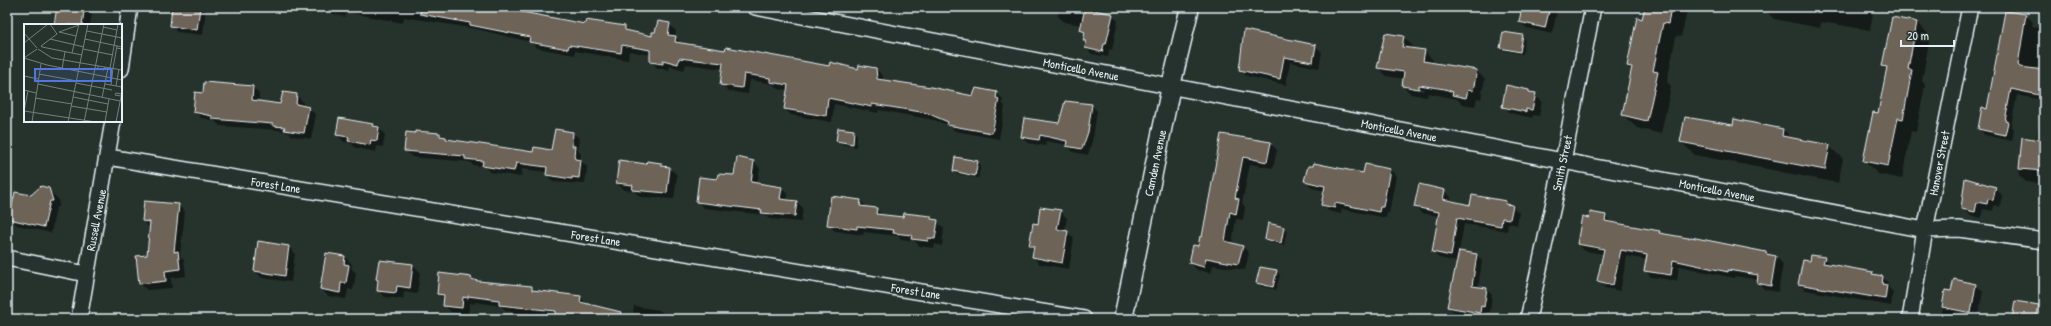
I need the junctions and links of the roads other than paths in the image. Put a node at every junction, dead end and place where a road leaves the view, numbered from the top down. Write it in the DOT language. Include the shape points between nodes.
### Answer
graph roads {
  1 [pos="130,7"];
  2 [pos="755,7"];
  3 [pos="1190,7"];
  4 [pos="1593,7"];
  5 [pos="1970,7"];
  6 [pos="122,62"];
  7 [pos="1171,86"];
  8 [pos="113,122"];
  9 [pos="108,157"];
  10 [pos="1563,161"];
  11 [pos="1925,230"];
  12 [pos="2044,241"];
  13 [pos="7,258"];
  14 [pos="86,274"];
  15 [pos="79,319"];
  16 [pos="1084,319"];
  17 [pos="1123,319"];
  18 [pos="1528,319"];
  19 [pos="1910,319"];
  1 -- 6 [label="street"];
  2 -- 7 [label="street, Monticello Avenue"];
  3 -- 7 [label="street, Camden Avenue"];
  4 -- 10 [label="street, Smith Street"];
  5 -- 11 [label="street, Hanover Street"];
  7 -- 10 [label="street, Monticello Avenue"];
  7 -- 17 [label="street, Camden Avenue"];
  8 -- 9 [label="street, Russell Avenue"];
  9 -- 14 [label="street, Russell Avenue"];
  9 -- 16 [label="street, Forest Lane"];
  10 -- 11 [label="street, Monticello Avenue"];
  10 -- 18 [label="street, Smith Street"];
  11 -- 12 [label="street, Monticello Avenue" via="1959,229"];
  11 -- 19 [label="street, Hanover Street"];
  13 -- 14 [label="street"];
  14 -- 15 [label="street, Russell Avenue"];
}
